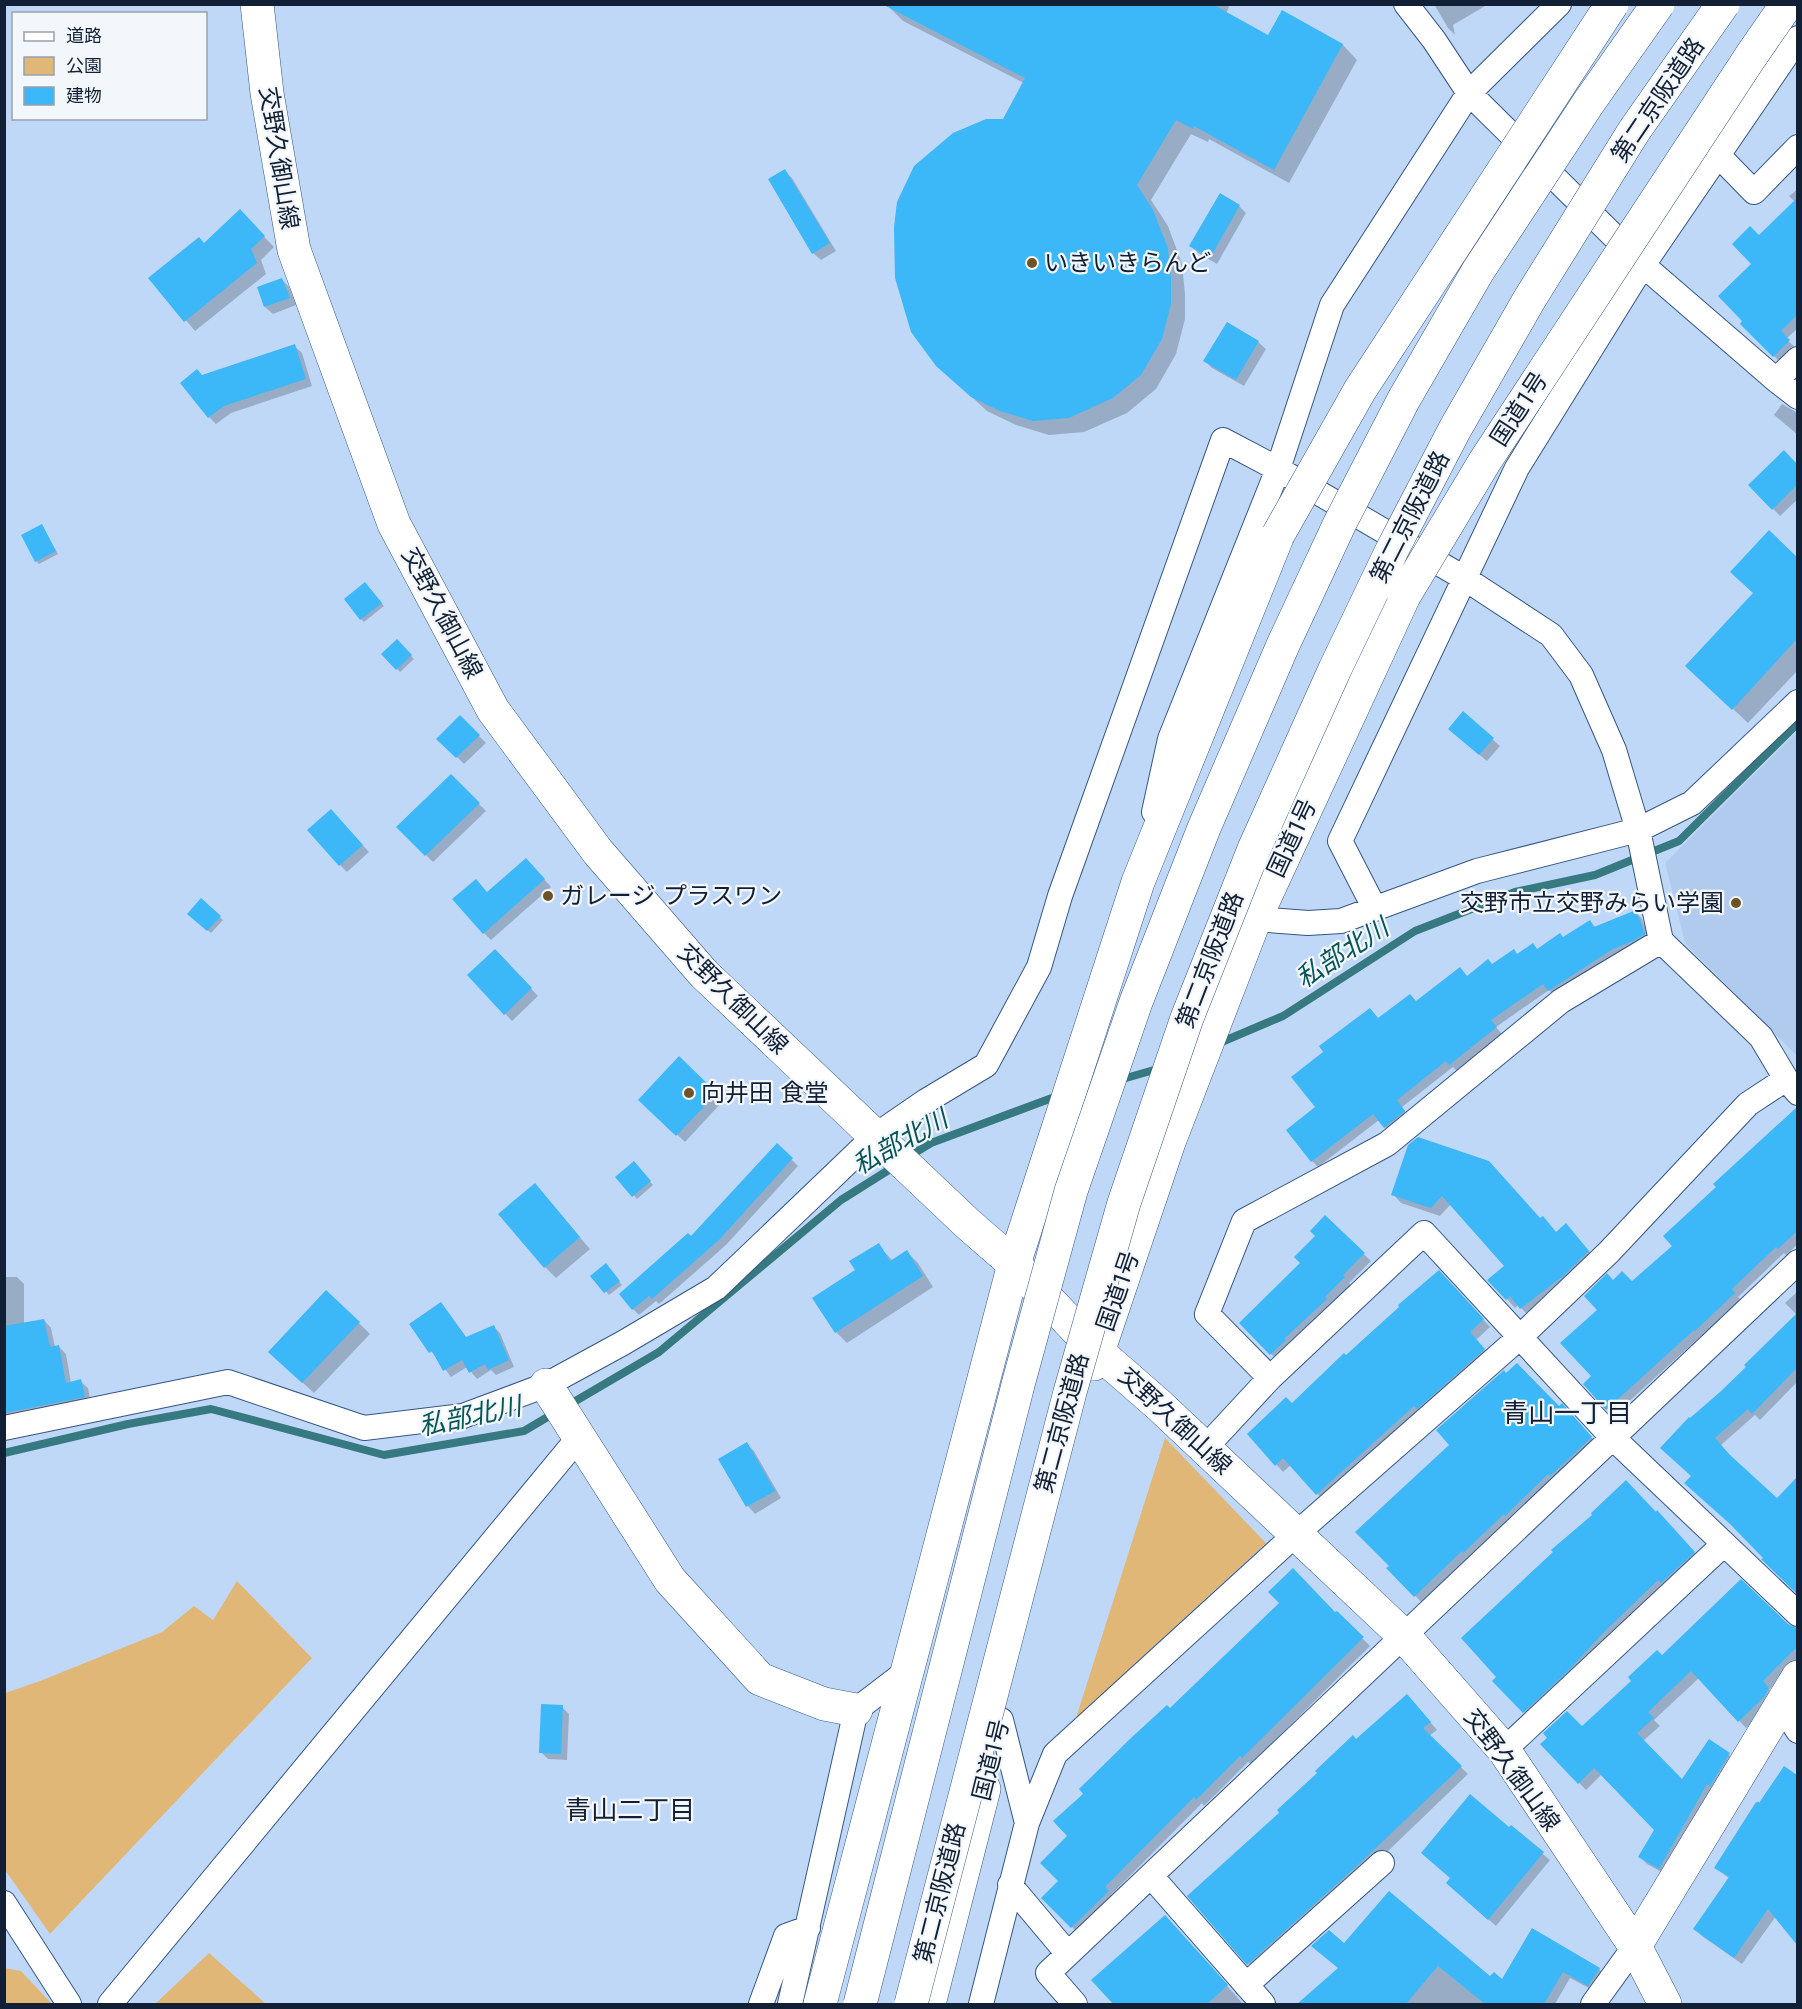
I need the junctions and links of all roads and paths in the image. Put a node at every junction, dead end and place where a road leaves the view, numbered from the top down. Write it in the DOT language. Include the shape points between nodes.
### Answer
graph roads {
  1 [pos="245,4"];
  2 [pos="257,4"];
  3 [pos="267,4"];
  4 [pos="1406,4"];
  5 [pos="1559,4"];
  6 [pos="1612,4"];
  7 [pos="1658,4"];
  8 [pos="1723,4"];
  9 [pos="1787,4"];
  10 [pos="1797,38"];
  11 [pos="267,93"];
  12 [pos="1469,93"];
  13 [pos="1797,147"];
  14 [pos="1718,155"];
  15 [pos="1643,265"];
  16 [pos="1797,358"];
  17 [pos="1776,380"];
  18 [pos="1797,397"];
  19 [pos="1278,469"];
  20 [pos="1464,578"];
  21 [pos="1797,702"];
  22 [pos="1638,830"];
  23 [pos="1138,882"];
  24 [pos="1375,909"];
  25 [pos="1255,919"];
  26 [pos="1661,941"];
  27 [pos="1792,1086"];
  28 [pos="875,1136"];
  29 [pos="1797,1262"];
  30 [pos="1014,1264"];
  31 [pos="1520,1337"];
  32 [pos="1097,1351"];
  33 [pos="1270,1378"];
  34 [pos="546,1385"];
  35 [pos="4,1428"];
  36 [pos="580,1436"];
  37 [pos="1613,1438"];
  38 [pos="1205,1448"];
  39 [pos="1296,1534"];
  40 [pos="1724,1544"];
  41 [pos="1797,1614"];
  42 [pos="1404,1636"];
  43 [pos="907,1671"];
  44 [pos="1797,1677"];
  45 [pos="856,1710"];
  46 [pos="1789,1718"];
  47 [pos="1001,1720"];
  48 [pos="1504,1750"];
  49 [pos="1027,1823"];
  50 [pos="1382,1863"];
  51 [pos="1151,1876"];
  52 [pos="1010,1885"];
  53 [pos="9,1919"];
  54 [pos="808,1928"];
  55 [pos="1635,1946"];
  56 [pos="1068,1954"];
  57 [pos="1246,1985"];
  58 [pos="69,2004"];
  59 [pos="110,2004"];
  60 [pos="761,2004"];
  61 [pos="790,2004"];
  62 [pos="820,2004"];
  63 [pos="860,2004"];
  64 [pos="911,2004"];
  65 [pos="929,2004"];
  66 [pos="981,2004"];
  67 [pos="1075,2004"];
  68 [pos="1263,2004"];
  69 [pos="1593,2004"];
  70 [pos="1665,2004"];
  1 -- 11 [label="street"];
  2 -- 11 [label="main road, 交野久御山線"];
  3 -- 11 [label="street"];
  4 -- 12 [label="street"];
  5 -- 12 [label="street"];
  6 -- 23 [label="main road, bridge" via="1360,390 1278,535"];
  7 -- 63 [label="main road, 第二京阪道路, bridge" via="1478,271 1404,399 1283,645 1200,839 1136,1002 1071,1191 1018,1381"];
  8 -- 64 [label="main road, 第二京阪道路, bridge" via="1634,131 1455,429 1335,669 1254,849 1186,1018 1124,1203 1070,1392"];
  9 -- 25 [label="main road, 国道1号, bridge" via="1485,461 1404,596"];
  10 -- 14 [label="street"];
  11 -- 28 [label="main road, 交野久御山線" via="294,250 394,524 493,710 598,852 704,974"];
  12 -- 15 [label="street"];
  12 -- 19 [label="street" via="1332,305"];
  13 -- 14 [label="street" via="1754,192"];
  14 -- 15 [label="street"];
  15 -- 17 [label="street"];
  15 -- 20 [label="street" via="1517,468"];
  16 -- 17 [label="street"];
  17 -- 18 [label="street"];
  19 -- 20 [label="street"];
  19 -- 23 [label="street" via="1170,739"];
  19 -- 28 [label="street" via="1223,440 1060,896 1039,967 986,1065"];
  20 -- 22 [label="street" via="1551,635 1581,675 1614,750"];
  20 -- 24 [label="street" via="1340,841"];
  21 -- 22 [label="street" via="1692,803"];
  22 -- 24 [label="street" via="1477,871"];
  22 -- 26 [label="street"];
  23 -- 30 [label="main road"];
  24 -- 25 [label="street" via="1341,921"];
  25 -- 32 [label="main road, 国道1号" via="1169,1142"];
  26 -- 27 [label="street" via="1761,1036"];
  26 -- 33 [label="street" via="1561,1001 1388,1144 1244,1221 1207,1314"];
  27 -- 31 [label="street" via="1748,1104 1609,1252"];
  28 -- 30 [label="main road, 交野久御山線"];
  28 -- 34 [label="street" via="716,1288"];
  29 -- 37 [label="street"];
  30 -- 32 [label="main road, 交野久御山線"];
  30 -- 43 [label="main road"];
  31 -- 33 [label="street" via="1424,1233"];
  31 -- 37 [label="street"];
  31 -- 39 [label="street"];
  32 -- 38 [label="main road, 交野久御山線"];
  32 -- 47 [label="main road, 国道1号"];
  33 -- 38 [label="street"];
  34 -- 35 [label="street" via="463,1416 364,1428 228,1382"];
  34 -- 36 [label="main road"];
  36 -- 45 [label="main road" via="670,1580 760,1679 824,1704"];
  36 -- 59 [label="street"];
  37 -- 40 [label="street"];
  37 -- 42 [label="street"];
  38 -- 39 [label="main road, 交野久御山線"];
  39 -- 42 [label="main road, 交野久御山線"];
  39 -- 49 [label="street" via="1054,1754"];
  40 -- 41 [label="street"];
  40 -- 48 [label="street"];
  42 -- 48 [label="main road, 交野久御山線"];
  42 -- 51 [label="street"];
  43 -- 45 [label="street"];
  43 -- 62 [label="main road"];
  44 -- 46 [label="main road"];
  45 -- 54 [label="street"];
  46 -- 55 [label="main road"];
  47 -- 49 [label="street"];
  47 -- 65 [label="main road, 国道1号"];
  48 -- 55 [label="main road, 交野久御山線"];
  49 -- 52 [label="street"];
  50 -- 57 [label="street"];
  51 -- 56 [label="street"];
  51 -- 57 [label="street"];
  52 -- 56 [label="street"];
  52 -- 66 [label="street"];
  53 -- 58 [label="street"];
  54 -- 60 [label="street" via="786,1936"];
  54 -- 61 [label="street"];
  55 -- 69 [label="street"];
  55 -- 70 [label="main road, 交野久御山線"];
  56 -- 67 [label="street" via="1048,1973"];
  57 -- 68 [label="street"];
}
